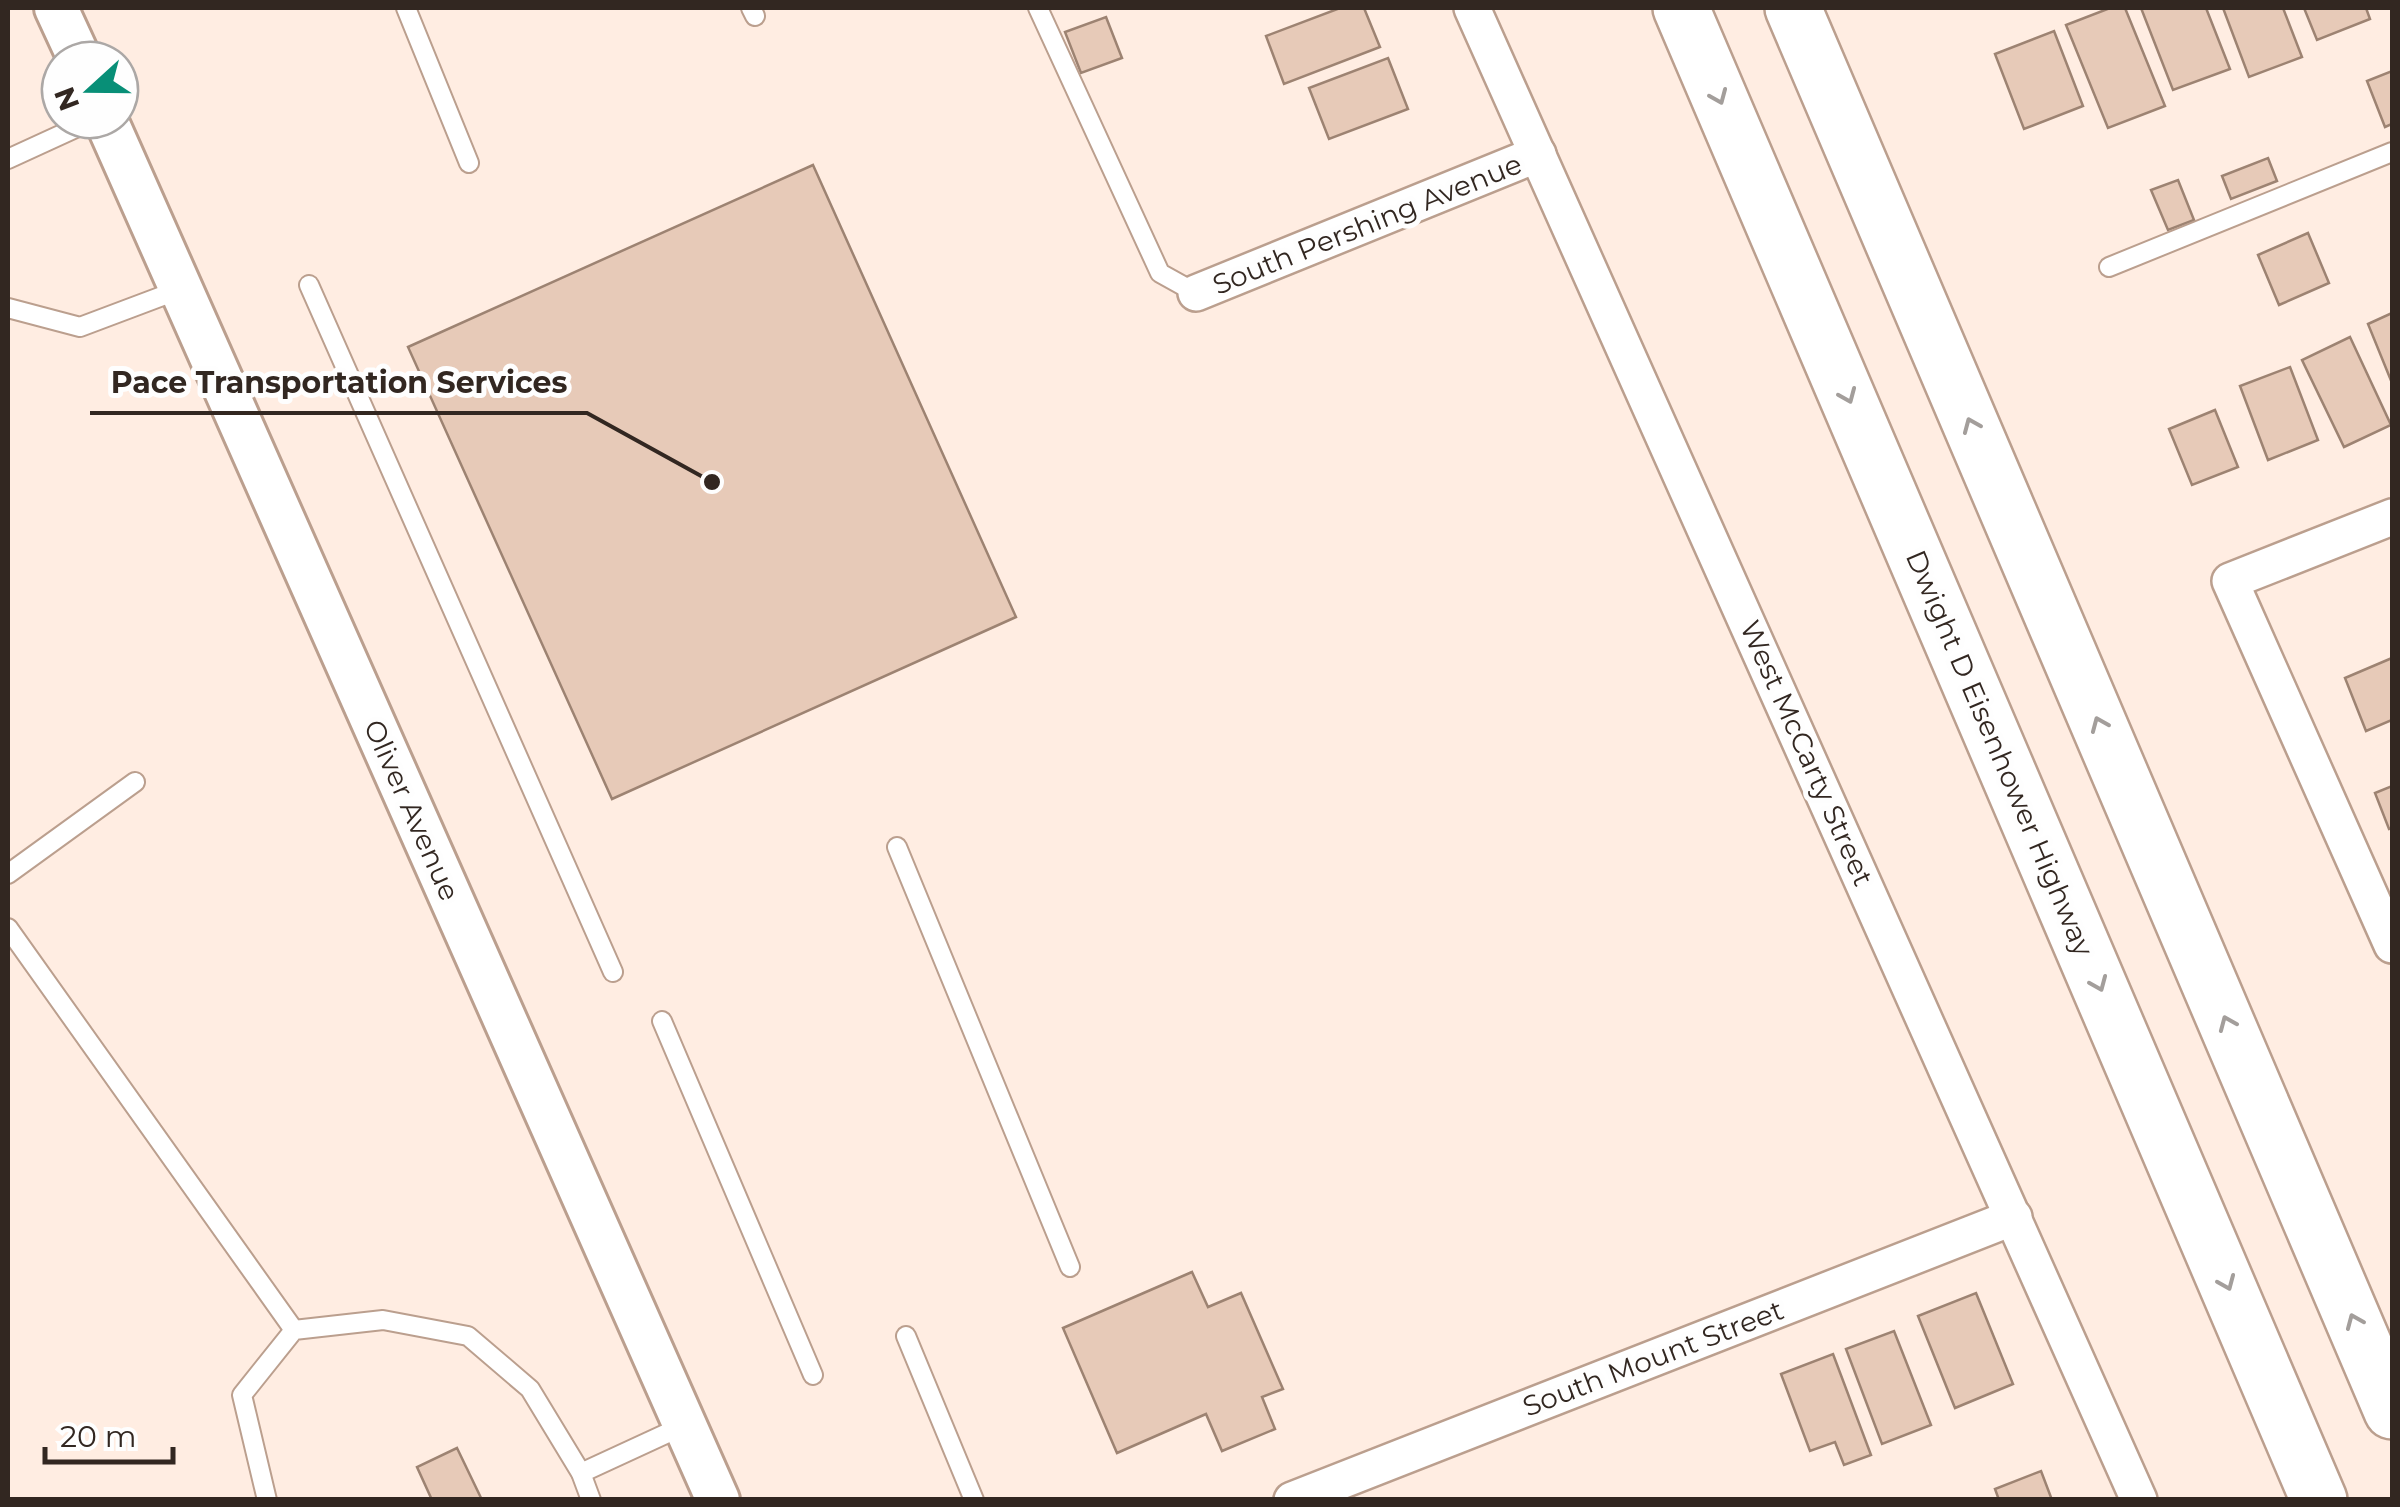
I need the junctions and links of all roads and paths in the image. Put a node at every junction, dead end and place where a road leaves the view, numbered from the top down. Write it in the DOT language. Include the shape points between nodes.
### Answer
graph roads {
  1 [pos="56,8"];
  2 [pos="406,8"];
  3 [pos="1038,8"];
  4 [pos="1472,8"];
  5 [pos="1681,8"];
  6 [pos="1793,8"];
  7 [pos="71,40"];
  8 [pos="50,140"];
  9 [pos="115,140"];
  10 [pos="2392,152"];
  11 [pos="1538,154"];
  12 [pos="8,159"];
  13 [pos="469,163"];
  14 [pos="2109,268"];
  15 [pos="309,285"];
  16 [pos="181,289"];
  17 [pos="1196,294"];
  18 [pos="8,308"];
  19 [pos="2392,516"];
  20 [pos="135,782"];
  21 [pos="897,847"];
  22 [pos="8,874"];
  23 [pos="8,928"];
  24 [pos="2392,945"];
  25 [pos="613,972"];
  26 [pos="662,1021"];
  27 [pos="2014,1217"];
  28 [pos="1070,1266"];
  29 [pos="294,1330"];
  30 [pos="906,1336"];
  31 [pos="813,1375"];
  32 [pos="2392,1411"];
  33 [pos="685,1426"];
  34 [pos="582,1474"];
  35 [pos="268,1500"];
  36 [pos="592,1500"];
  37 [pos="718,1500"];
  38 [pos="974,1500"];
  39 [pos="1292,1500"];
  40 [pos="2139,1500"];
  41 [pos="2319,1500"];
  1 -- 7 [label="street"];
  2 -- 13 [label="lane"];
  3 -- 17 [label="lane" via="1160,273"];
  4 -- 11 [label="street, West McCarty Street"];
  5 -- 41 [label="highway, Dwight D Eisenhower Highway, one-way"];
  32 -- 6 [label="highway, one-way"];
  8 -- 12 [label="lane"];
  9 -- 16 [label="street, Oliver Avenue"];
  10 -- 14 [label="lane"];
  11 -- 17 [label="street, South Pershing Avenue"];
  11 -- 27 [label="street, West McCarty Street"];
  15 -- 25 [label="lane"];
  16 -- 18 [label="lane" via="80,327"];
  16 -- 33 [label="street, Oliver Avenue"];
  19 -- 24 [label="street" via="2230,581"];
  20 -- 22 [label="lane"];
  21 -- 28 [label="lane"];
  23 -- 29 [label="lane"];
  26 -- 31 [label="lane"];
  27 -- 39 [label="street, South Mount Street"];
  27 -- 40 [label="street, West McCarty Street"];
  29 -- 34 [label="lane" via="383,1320 468,1336 530,1389"];
  29 -- 35 [label="lane" via="242,1395"];
  30 -- 38 [label="lane"];
  33 -- 34 [label="lane"];
  33 -- 37 [label="street, Oliver Avenue"];
  34 -- 36 [label="lane"];
}
